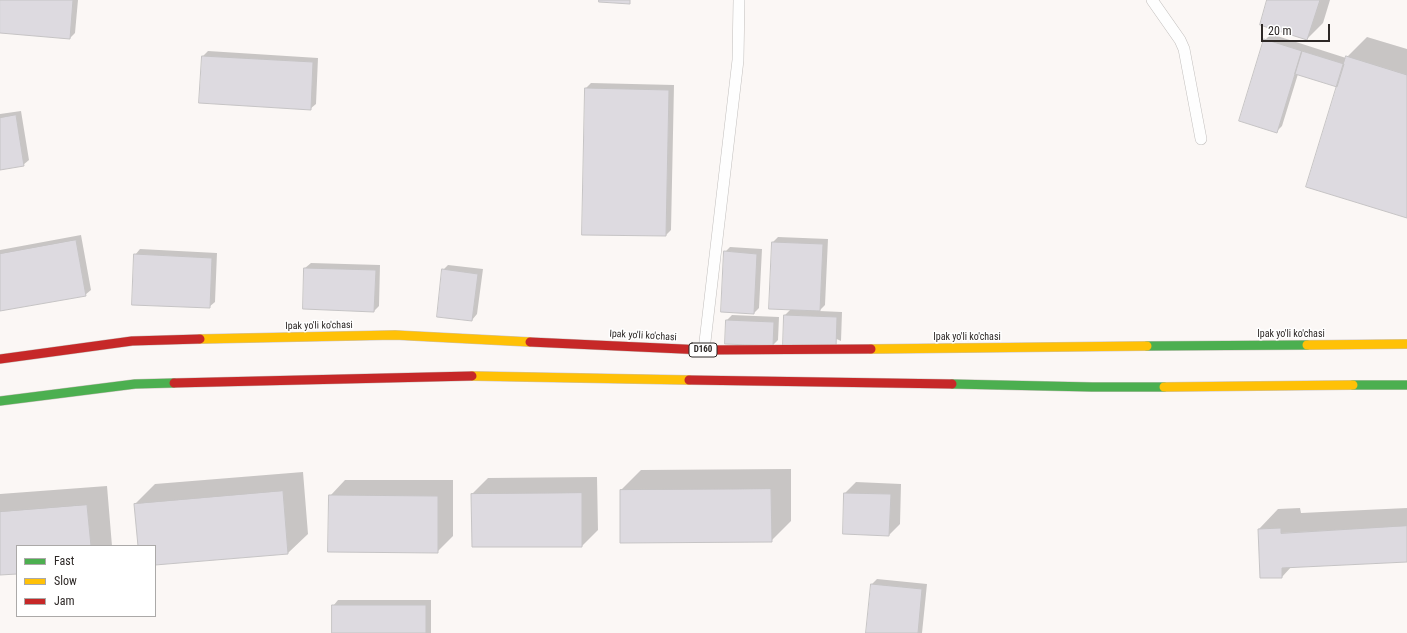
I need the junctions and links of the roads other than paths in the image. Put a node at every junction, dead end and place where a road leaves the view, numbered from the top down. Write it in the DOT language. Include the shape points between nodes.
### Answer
graph roads {
  1 [pos="739,0"];
  2 [pos="1152,0"];
  3 [pos="1201,140"];
  4 [pos="1407,344"];
  5 [pos="704,350"];
  6 [pos="0,358"];
  7 [pos="1407,385"];
  8 [pos="0,401"];
  1 -- 5 [label="lane" via="738,60"];
  2 -- 3 [label="lane" via="1184,49"];
  4 -- 5 [label="main road, Ipak yo'li ko'chasi / D160"];
  5 -- 6 [label="main road, Ipak yo'li ko'chasi / D160" via="395,335 132,341"];
  7 -- 8 [label="main road" via="1092,387 481,376 135,384"];
}
